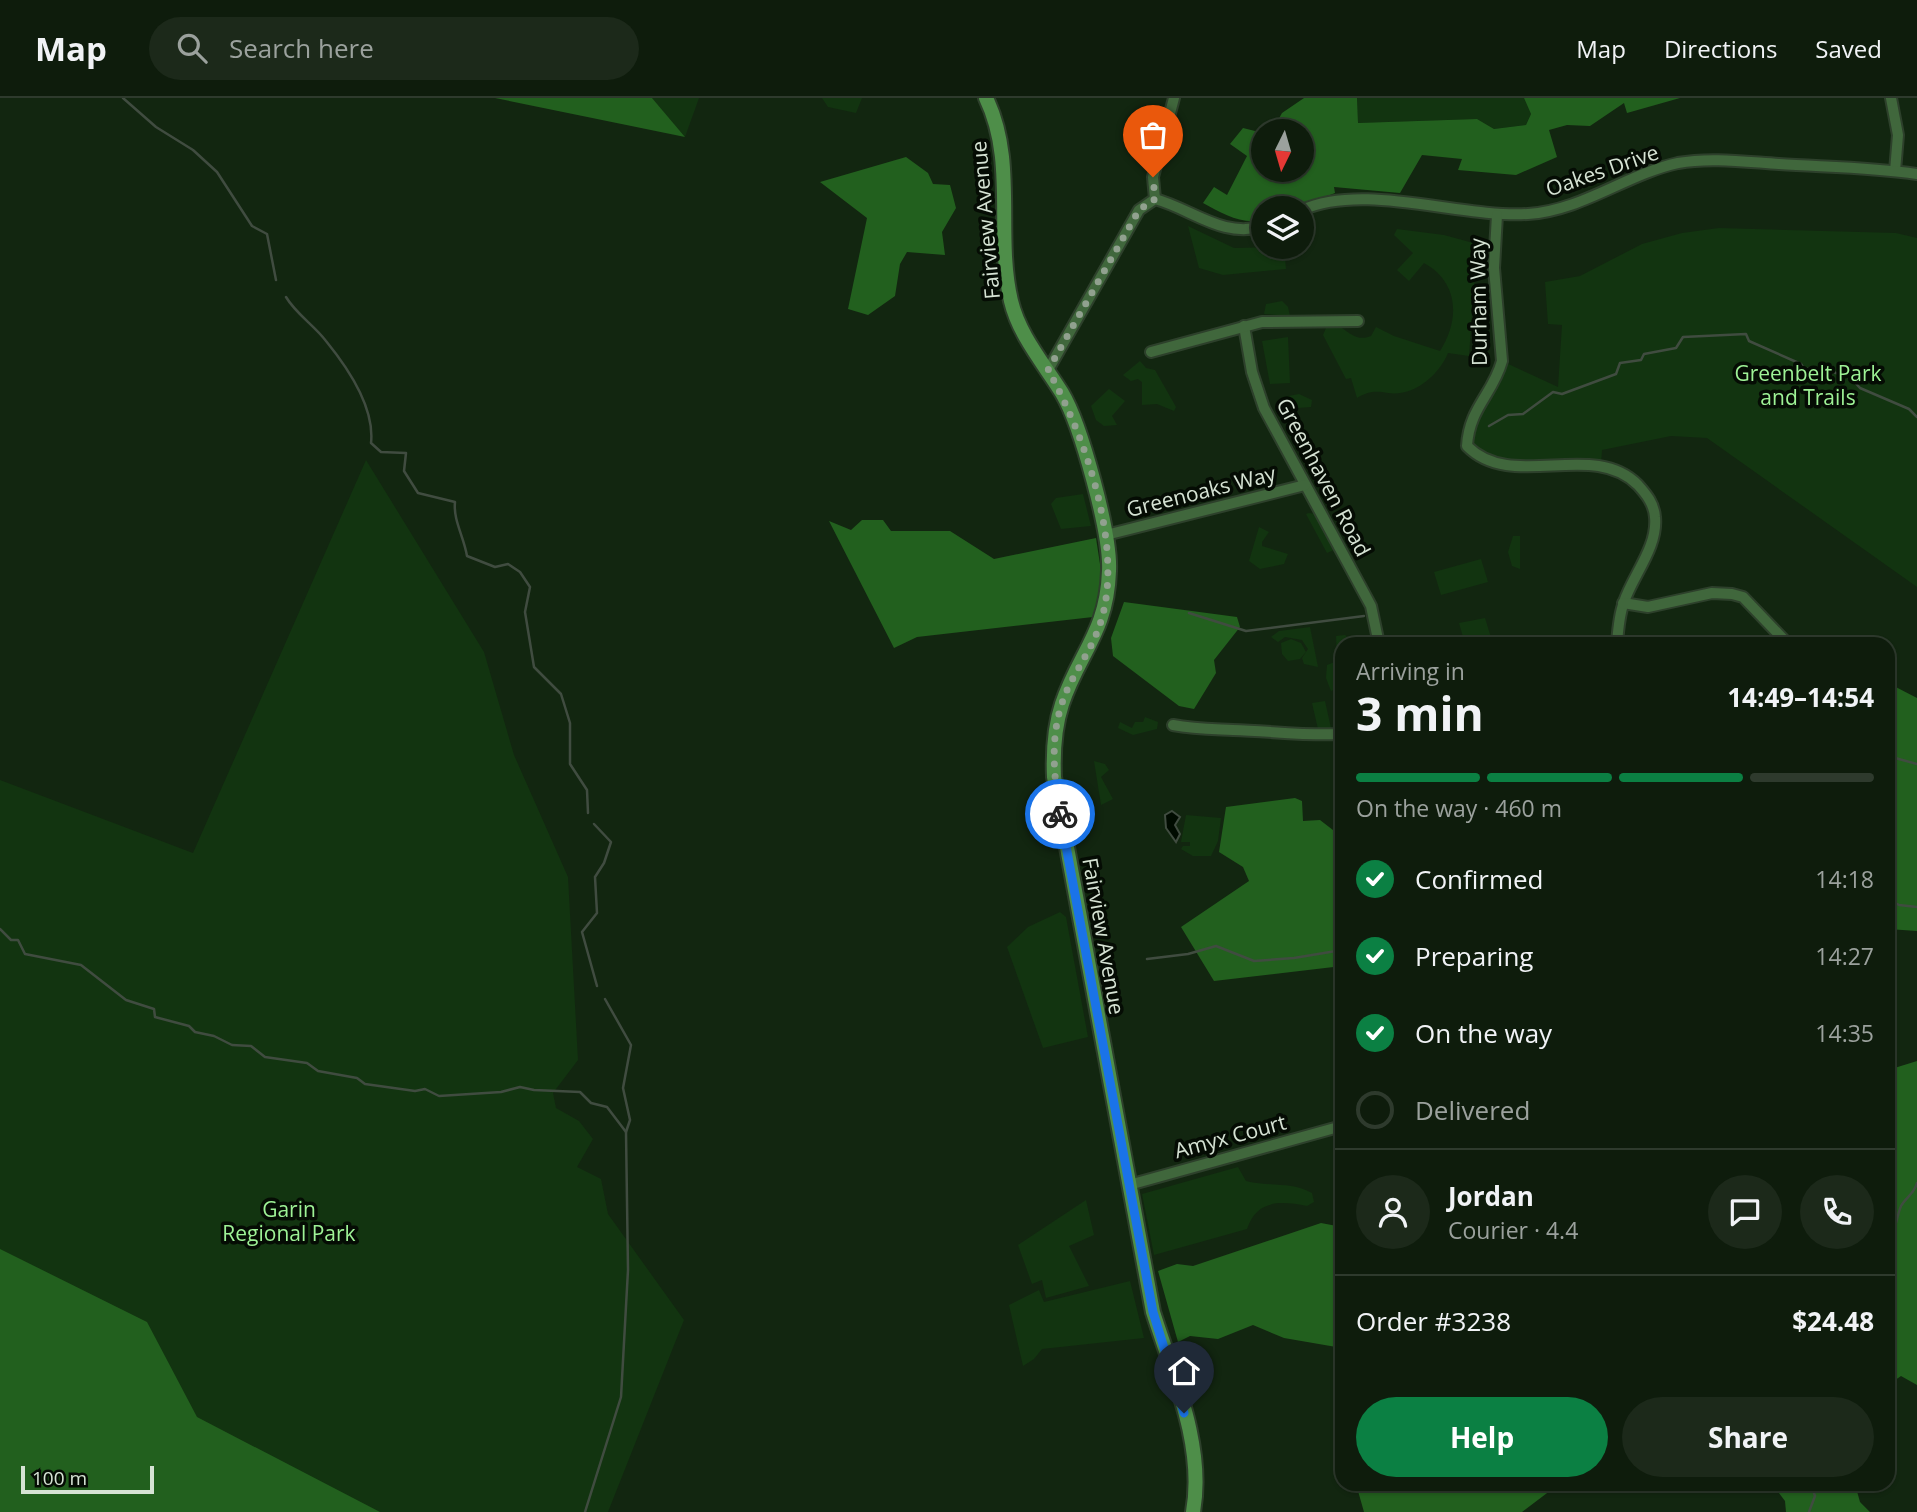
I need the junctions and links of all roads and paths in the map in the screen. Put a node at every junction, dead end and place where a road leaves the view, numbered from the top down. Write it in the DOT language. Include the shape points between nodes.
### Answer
graph roads {
  1 [pos="986,98"];
  2 [pos="1174,98"];
  3 [pos="1891,98"];
  4 [pos="1895,171"];
  5 [pos="1917,174"];
  6 [pos="1155,199"];
  7 [pos="1314,205"];
  8 [pos="1497,215"];
  9 [pos="1251,227"];
  10 [pos="1358,321"];
  11 [pos="1244,326"];
  12 [pos="1151,352"];
  13 [pos="1048,370"];
  14 [pos="1305,485"];
  15 [pos="1106,535"];
  16 [pos="1623,603"];
  17 [pos="1378,637"];
  18 [pos="1618,637"];
  19 [pos="1781,637"];
  20 [pos="1173,725"];
  21 [pos="1335,734"];
  22 [pos="1335,1128"];
  23 [pos="1129,1185"];
  24 [pos="1193,1512"];
  1 -- 13 [label="main road, Fairview Avenue" via="1002,149 1006,274 1012,304 1024,334"];
  2 -- 6 [label="street" via="1153,177"];
  3 -- 4 [label="street" via="1898,135"];
  4 -- 5 [label="street, Oakes Drive"];
  4 -- 8 [label="street, Oakes Drive" via="1680,163 1565,206 1532,214"];
  6 -- 9 [label="street" via="1227,229"];
  6 -- 13 [label="street" via="1139,210"];
  7 -- 8 [label="street, Oakes Drive" via="1349,200"];
  8 -- 16 [label="street, Durham Way" via="1494,268 1502,361 1499,374 1474,411 1467,446 1484,459 1504,464 1609,466 1631,478 1649,497 1654,533"];
  10 -- 11 [label="street"];
  11 -- 12 [label="street"];
  11 -- 14 [label="street, Greenhaven Road" via="1264,408"];
  13 -- 15 [label="main road, Fairview Avenue" via="1076,424"];
  14 -- 15 [label="street, Greenoaks Way"];
  14 -- 17 [label="street, Greenhaven Road" via="1371,606"];
  15 -- 23 [label="main road, Fairview Avenue" via="1110,566 1102,619 1061,705 1053,758"];
  16 -- 18 [label="street, Durham Way"];
  16 -- 19 [label="street" via="1648,607 1712,593 1732,594 1744,597"];
  20 -- 21 [label="street" via="1294,736"];
  22 -- 23 [label="street, Amyx Court"];
  23 -- 24 [label="main road, Fairview Avenue" via="1153,1312 1194,1454"];
}
